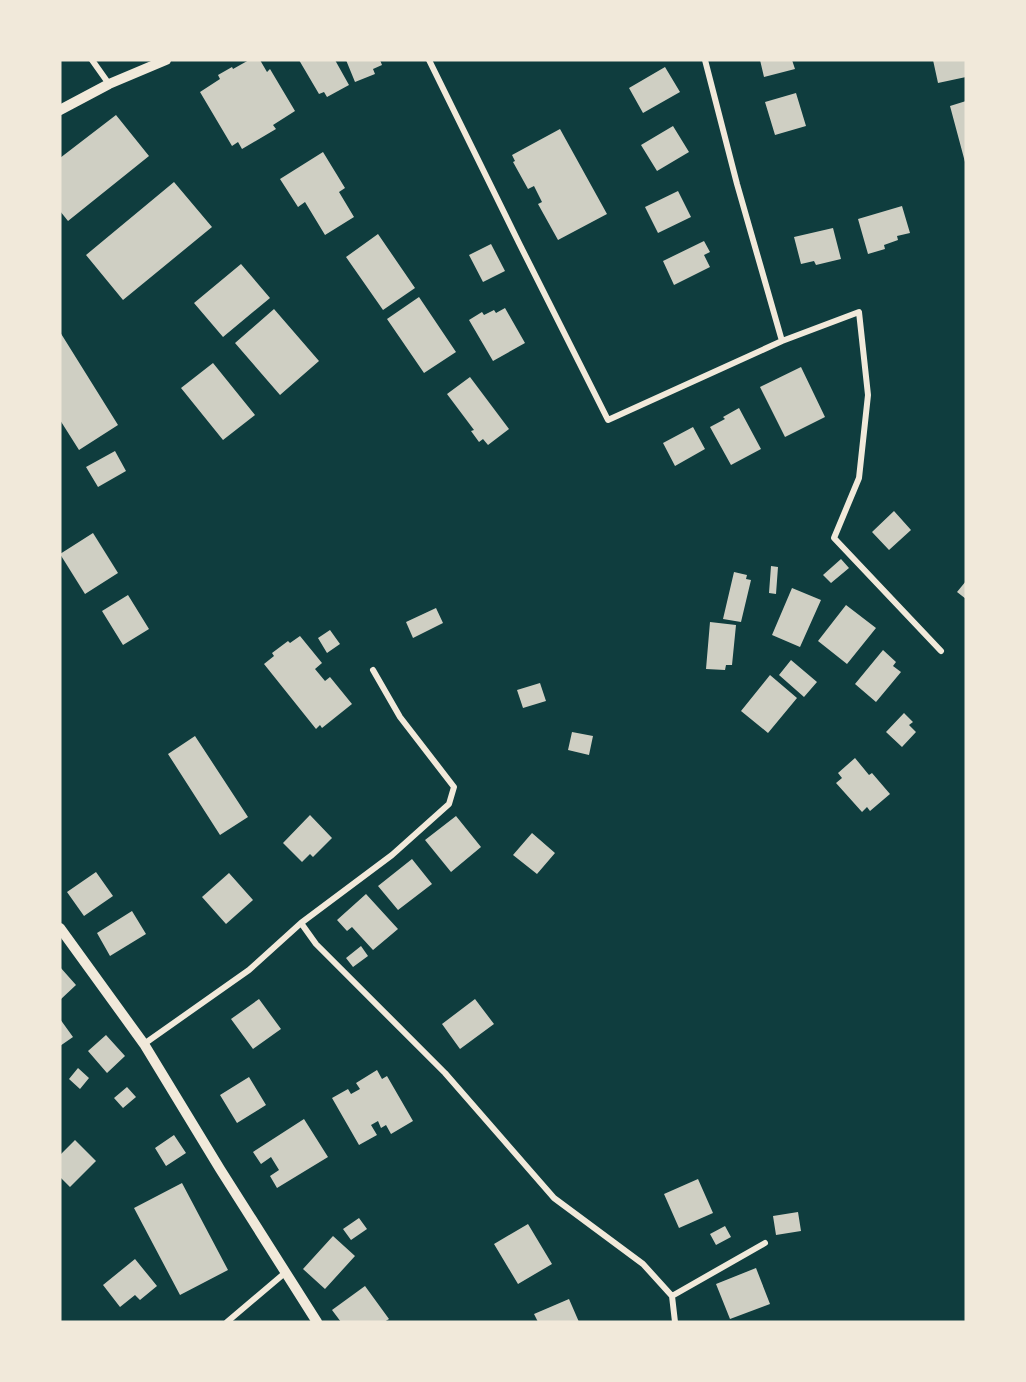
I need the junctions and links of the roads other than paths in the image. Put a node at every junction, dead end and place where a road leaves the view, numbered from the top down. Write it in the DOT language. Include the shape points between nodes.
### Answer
graph roads {
  1 [pos="92,60"];
  2 [pos="166,60"];
  3 [pos="429,60"];
  4 [pos="705,60"];
  5 [pos="109,84"];
  6 [pos="60,110"];
  7 [pos="782,341"];
  8 [pos="941,651"];
  9 [pos="374,670"];
  10 [pos="301,923"];
  11 [pos="60,928"];
  12 [pos="144,1044"];
  13 [pos="765,1243"];
  14 [pos="286,1272"];
  15 [pos="672,1296"];
  16 [pos="227,1322"];
  17 [pos="317,1322"];
  18 [pos="675,1322"];
  1 -- 5 [label="street"];
  2 -- 5 [label="street"];
  3 -- 7 [label="street" via="609,420"];
  4 -- 7 [label="street"];
  5 -- 6 [label="street"];
  7 -- 8 [label="street" via="859,312 868,395 859,478 834,538"];
  9 -- 10 [label="street" via="400,717 454,787 448,804 392,855"];
  10 -- 12 [label="street" via="249,970"];
  10 -- 15 [label="street" via="316,944 445,1073 554,1198 643,1264"];
  11 -- 12 [label="street"];
  12 -- 14 [label="street"];
  13 -- 15 [label="street"];
  14 -- 16 [label="street"];
  14 -- 17 [label="street"];
  15 -- 18 [label="street"];
}
